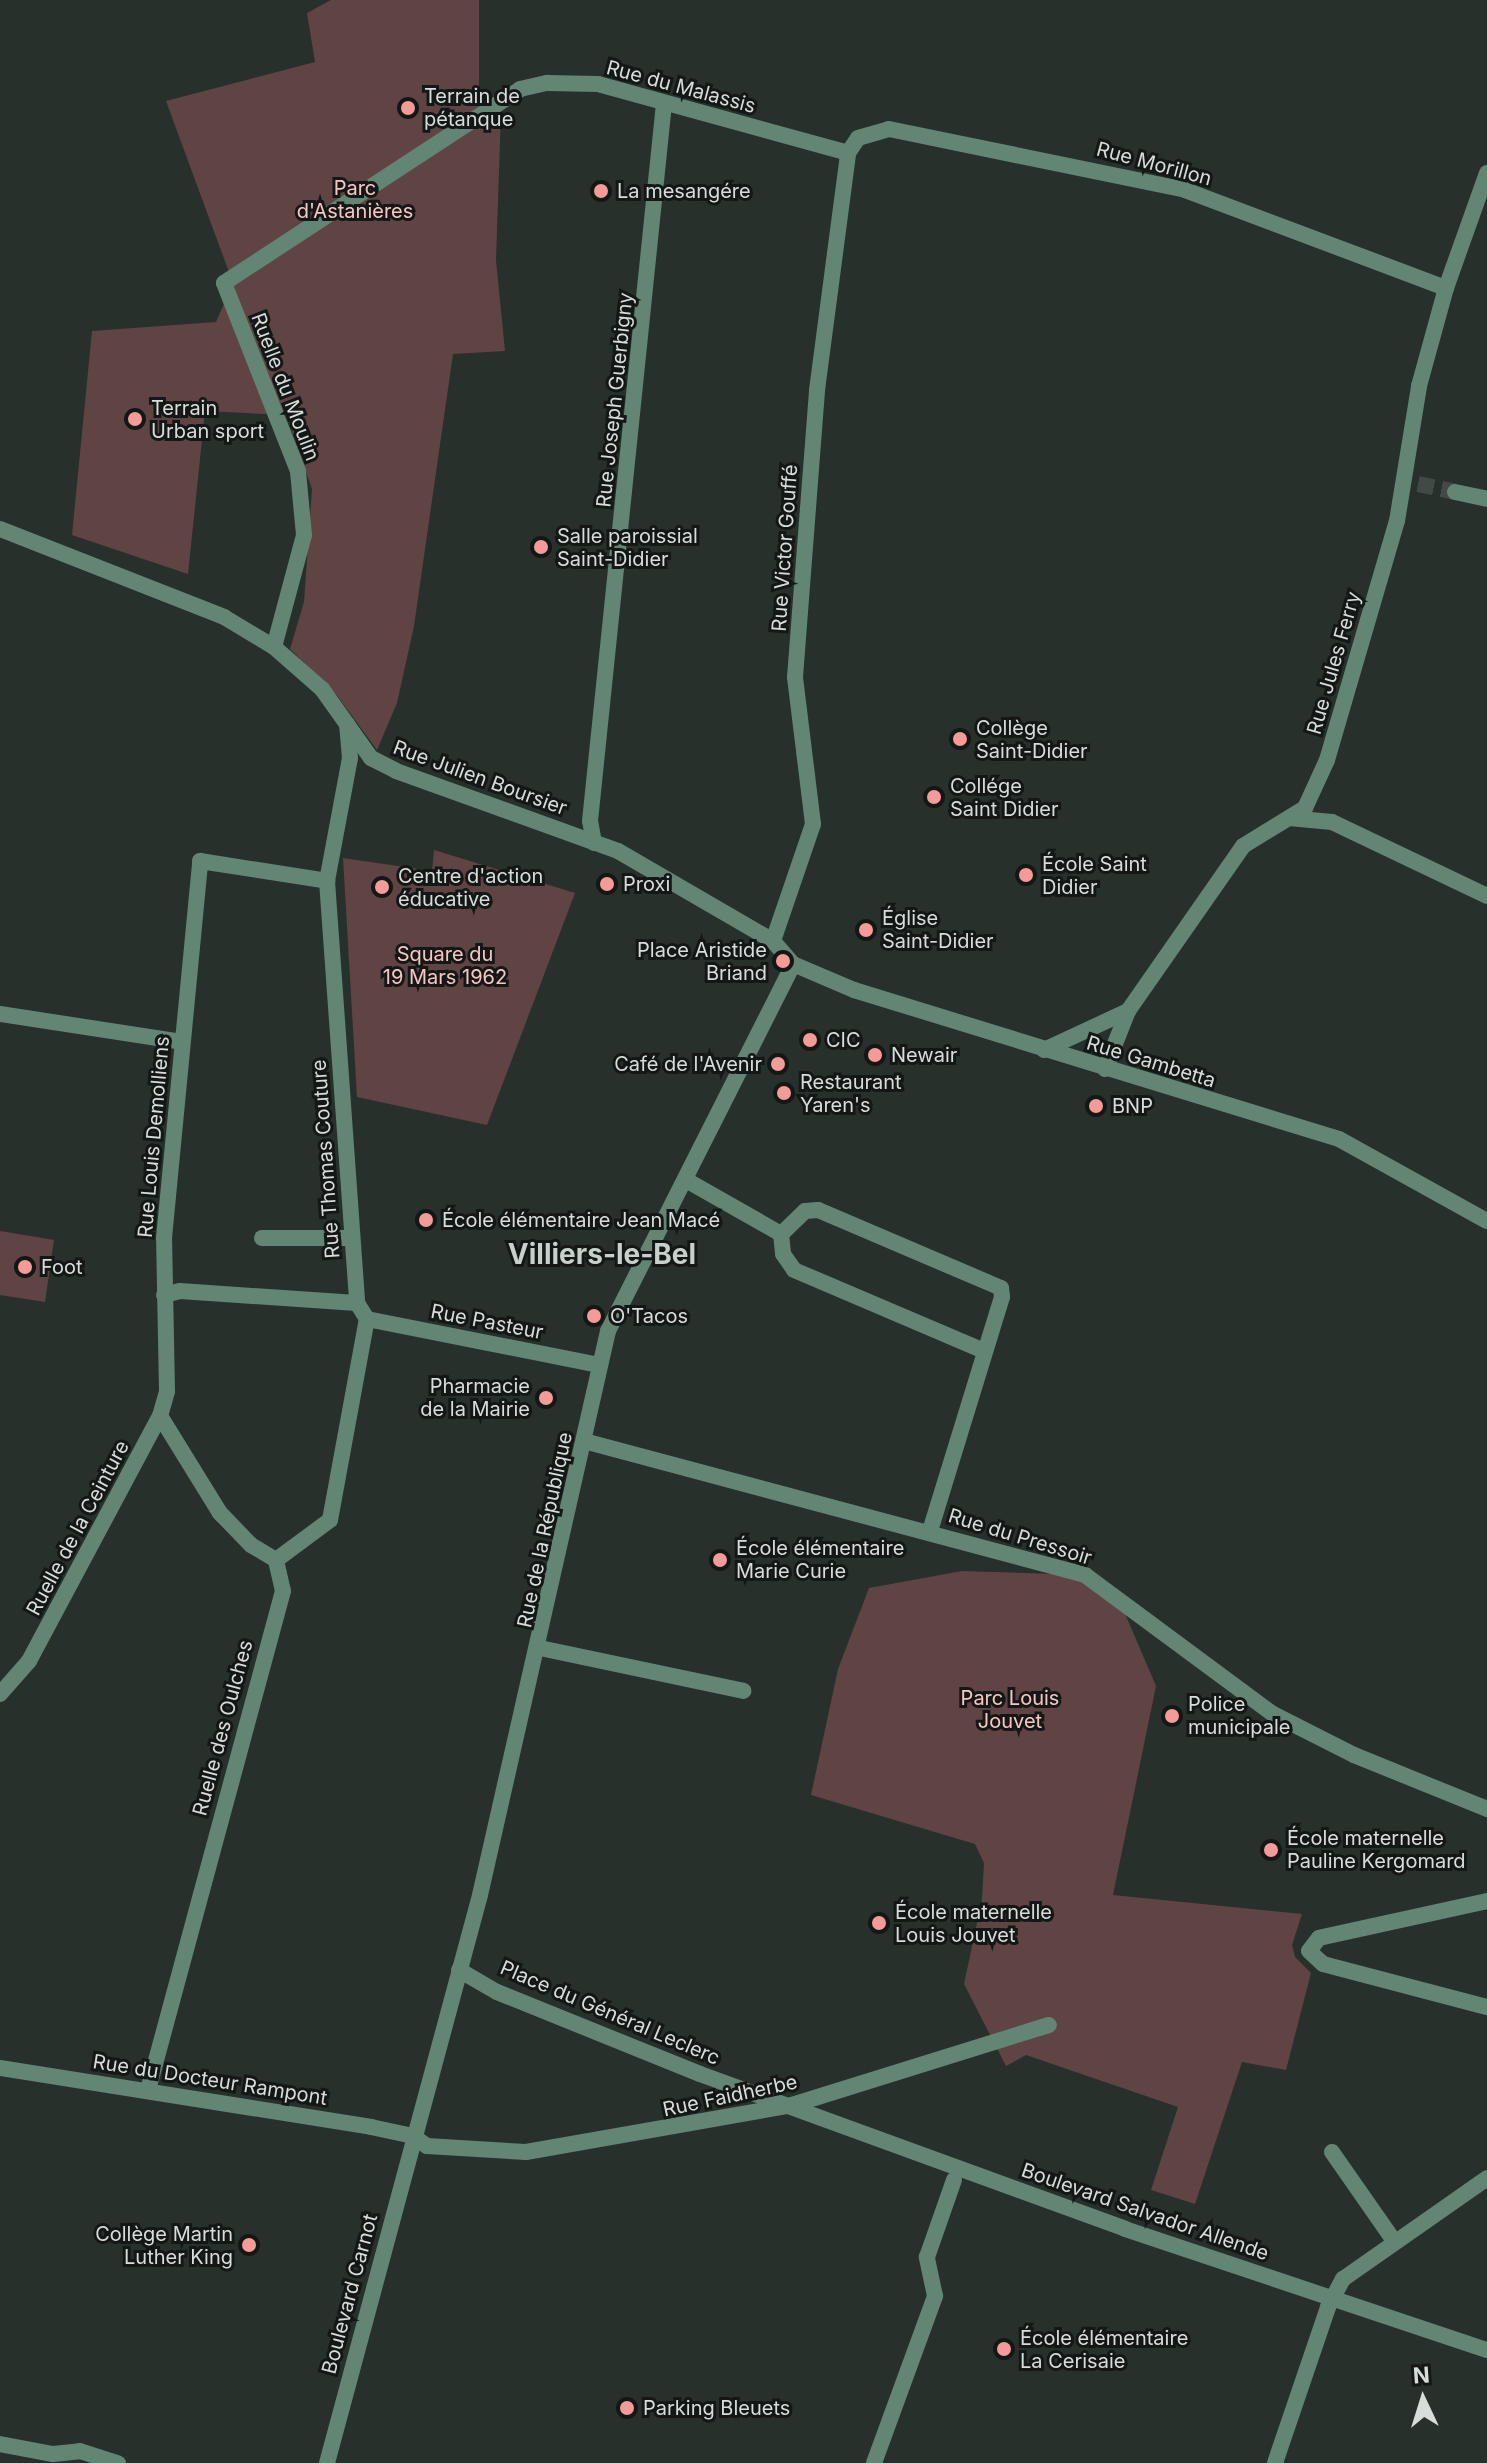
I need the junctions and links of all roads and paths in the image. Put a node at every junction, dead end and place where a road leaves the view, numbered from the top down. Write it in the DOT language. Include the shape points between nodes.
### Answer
graph roads {
  1 [pos="664,104"];
  2 [pos="848,153"];
  3 [pos="1487,173"];
  4 [pos="224,283"];
  5 [pos="1446,288"];
  6 [pos="1455,492"];
  7 [pos="1487,499"];
  8 [pos="0,529"];
  9 [pos="274,647"];
  10 [pos="347,722"];
  11 [pos="1288,818"];
  12 [pos="594,843"];
  13 [pos="327,881"];
  14 [pos="1487,896"];
  15 [pos="773,941"];
  16 [pos="793,964"];
  17 [pos="1128,1011"];
  18 [pos="0,1014"];
  19 [pos="182,1042"];
  20 [pos="1044,1050"];
  21 [pos="1105,1069"];
  22 [pos="686,1180"];
  23 [pos="1487,1221"];
  24 [pos="781,1234"];
  25 [pos="262,1238"];
  26 [pos="351,1238"];
  27 [pos="164,1295"];
  28 [pos="357,1303"];
  29 [pos="367,1319"];
  30 [pos="984,1351"];
  31 [pos="599,1365"];
  32 [pos="160,1416"];
  33 [pos="584,1441"];
  34 [pos="930,1531"];
  35 [pos="276,1560"];
  36 [pos="540,1648"];
  37 [pos="744,1691"];
  38 [pos="0,1694"];
  39 [pos="1487,1809"];
  40 [pos="1487,1901"];
  41 [pos="459,1970"];
  42 [pos="1487,2007"];
  43 [pos="1049,2025"];
  44 [pos="0,2068"];
  45 [pos="148,2090"];
  46 [pos="792,2105"];
  47 [pos="413,2136"];
  48 [pos="1332,2152"];
  49 [pos="1487,2178"];
  50 [pos="954,2180"];
  51 [pos="1394,2241"];
  52 [pos="1332,2296"];
  53 [pos="1487,2350"];
  54 [pos="0,2444"];
  55 [pos="66,2458"];
  56 [pos="118,2463"];
  57 [pos="327,2463"];
  58 [pos="874,2463"];
  59 [pos="1275,2463"];
  1 -- 2 [label="street, Rue du Malassis"];
  1 -- 4 [label="street, Rue du Malassis" via="598,84 547,83 520,89"];
  1 -- 12 [label="street, Rue Joseph Guerbigny" via="589,827"];
  2 -- 5 [label="street, Rue Morillon" via="858,138 889,129 1185,190"];
  2 -- 15 [label="street, Rue Victor Gouffé" via="817,390 795,677 813,824"];
  3 -- 5 [label="street, Rue Jules Ferry"];
  4 -- 9 [label="street, Ruelle du Moulin" via="298,471 304,535"];
  5 -- 11 [label="street, Rue Jules Ferry" via="1415,414 1410,483 1327,760 1305,808"];
  6 -- 7 [label="street"];
  8 -- 9 [label="street, Rue Julien Boursier" via="224,617"];
  9 -- 10 [label="street, Rue Julien Boursier" via="322,689"];
  10 -- 12 [label="street, Rue Julien Boursier" via="371,758 396,771"];
  10 -- 13 [label="street, Rue Thomas Couture" via="350,758"];
  11 -- 14 [label="street" via="1332,822"];
  11 -- 17 [label="street, Rue Jules Ferry" via="1243,846"];
  12 -- 15 [label="street, Rue Julien Boursier"];
  13 -- 19 [label="street, Rue Louis Demolliens" via="200,861"];
  13 -- 26 [label="street, Rue Thomas Couture"];
  15 -- 16 [label="street, Rue Julien Boursier"];
  16 -- 20 [label="street, Rue Gambetta" via="854,990"];
  16 -- 22 [label="street, Rue de la République"];
  17 -- 20 [label="street"];
  17 -- 21 [label="street, Rue Jules Ferry"];
  18 -- 19 [label="street"];
  19 -- 27 [label="street, Rue Louis Demolliens"];
  20 -- 21 [label="street, Rue Gambetta"];
  21 -- 23 [label="street, Rue Gambetta" via="1339,1139"];
  22 -- 24 [label="street"];
  22 -- 31 [label="street, Rue de la République" via="635,1270"];
  24 -- 30 [label="street" via="783,1254 794,1270"];
  24 -- 30 [label="street" via="805,1211 818,1210 993,1282 1002,1297"];
  25 -- 26 [label="street"];
  26 -- 28 [label="street, Rue Thomas Couture"];
  27 -- 28 [label="street" via="180,1291"];
  27 -- 32 [label="street, Rue Louis Demolliens" via="167,1391"];
  28 -- 29 [label="street, Rue Thomas Couture"];
  29 -- 31 [label="street, Rue Pasteur"];
  29 -- 35 [label="street" via="330,1520"];
  30 -- 34 [label="street"];
  31 -- 33 [label="street, Rue de la République"];
  32 -- 35 [label="street" via="220,1513 251,1545"];
  32 -- 38 [label="street, Ruelle de la Ceinture" via="29,1661"];
  33 -- 34 [label="street, Rue du Pressoir"];
  33 -- 36 [label="street, Rue de la République"];
  34 -- 39 [label="street, Rue du Pressoir" via="1085,1575 1273,1714 1354,1755"];
  35 -- 45 [label="street, Ruelle des Oulches" via="283,1591"];
  36 -- 37 [label="street"];
  36 -- 41 [label="street, Rue de la République"];
  40 -- 42 [label="street" via="1319,1938 1309,1951 1323,1964"];
  41 -- 46 [label="street, Place du Général Leclerc" via="512,1998"];
  41 -- 47 [label="street, Rue de la République"];
  43 -- 46 [label="street, Rue Faidherbe"];
  44 -- 45 [label="street, Rue du Docteur Rampont"];
  45 -- 47 [label="street, Rue du Docteur Rampont"];
  46 -- 47 [label="street, Rue Faidherbe" via="526,2152 427,2146"];
  46 -- 52 [label="street, Boulevard Salvador Allende" via="1125,2229"];
  47 -- 57 [label="street, Boulevard Carnot"];
  48 -- 51 [label="street"];
  49 -- 51 [label="street"];
  50 -- 58 [label="street" via="927,2257 935,2296"];
  51 -- 52 [label="street" via="1343,2279"];
  52 -- 53 [label="street, Boulevard Salvador Allende"];
  52 -- 59 [label="street"];
  54 -- 55 [label="street"];
  55 -- 56 [label="street" via="80,2451"];
}
